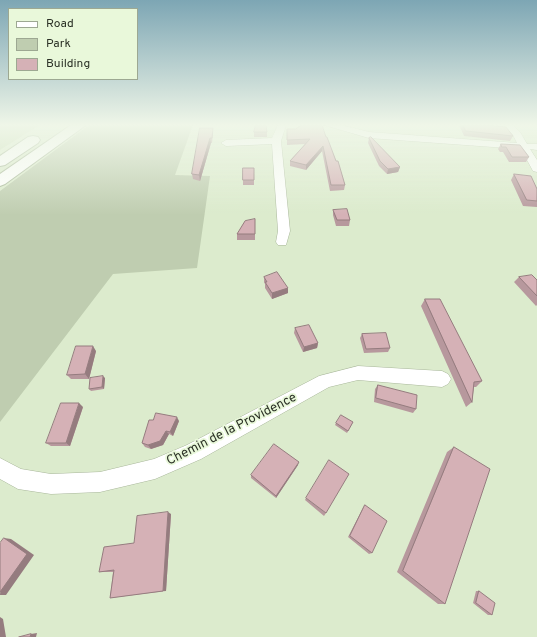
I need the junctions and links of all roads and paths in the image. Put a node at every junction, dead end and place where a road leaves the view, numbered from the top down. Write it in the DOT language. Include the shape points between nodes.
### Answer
graph roads {
  1 [pos="11,155"];
  2 [pos="38,155"];
  3 [pos="277,155"];
  4 [pos="0,162"];
  5 [pos="0,181"];
  6 [pos="282,242"];
  7 [pos="442,379"];
  8 [pos="0,468"];
  1 -- 4 [label="highway"];
  2 -- 5 [label="highway"];
  3 -- 6 [label="street" via="284,231"];
  7 -- 8 [label="street, Chemin de la Providence" via="358,373 325,381 194,452 155,469 100,482 51,484 18,479"];
}
